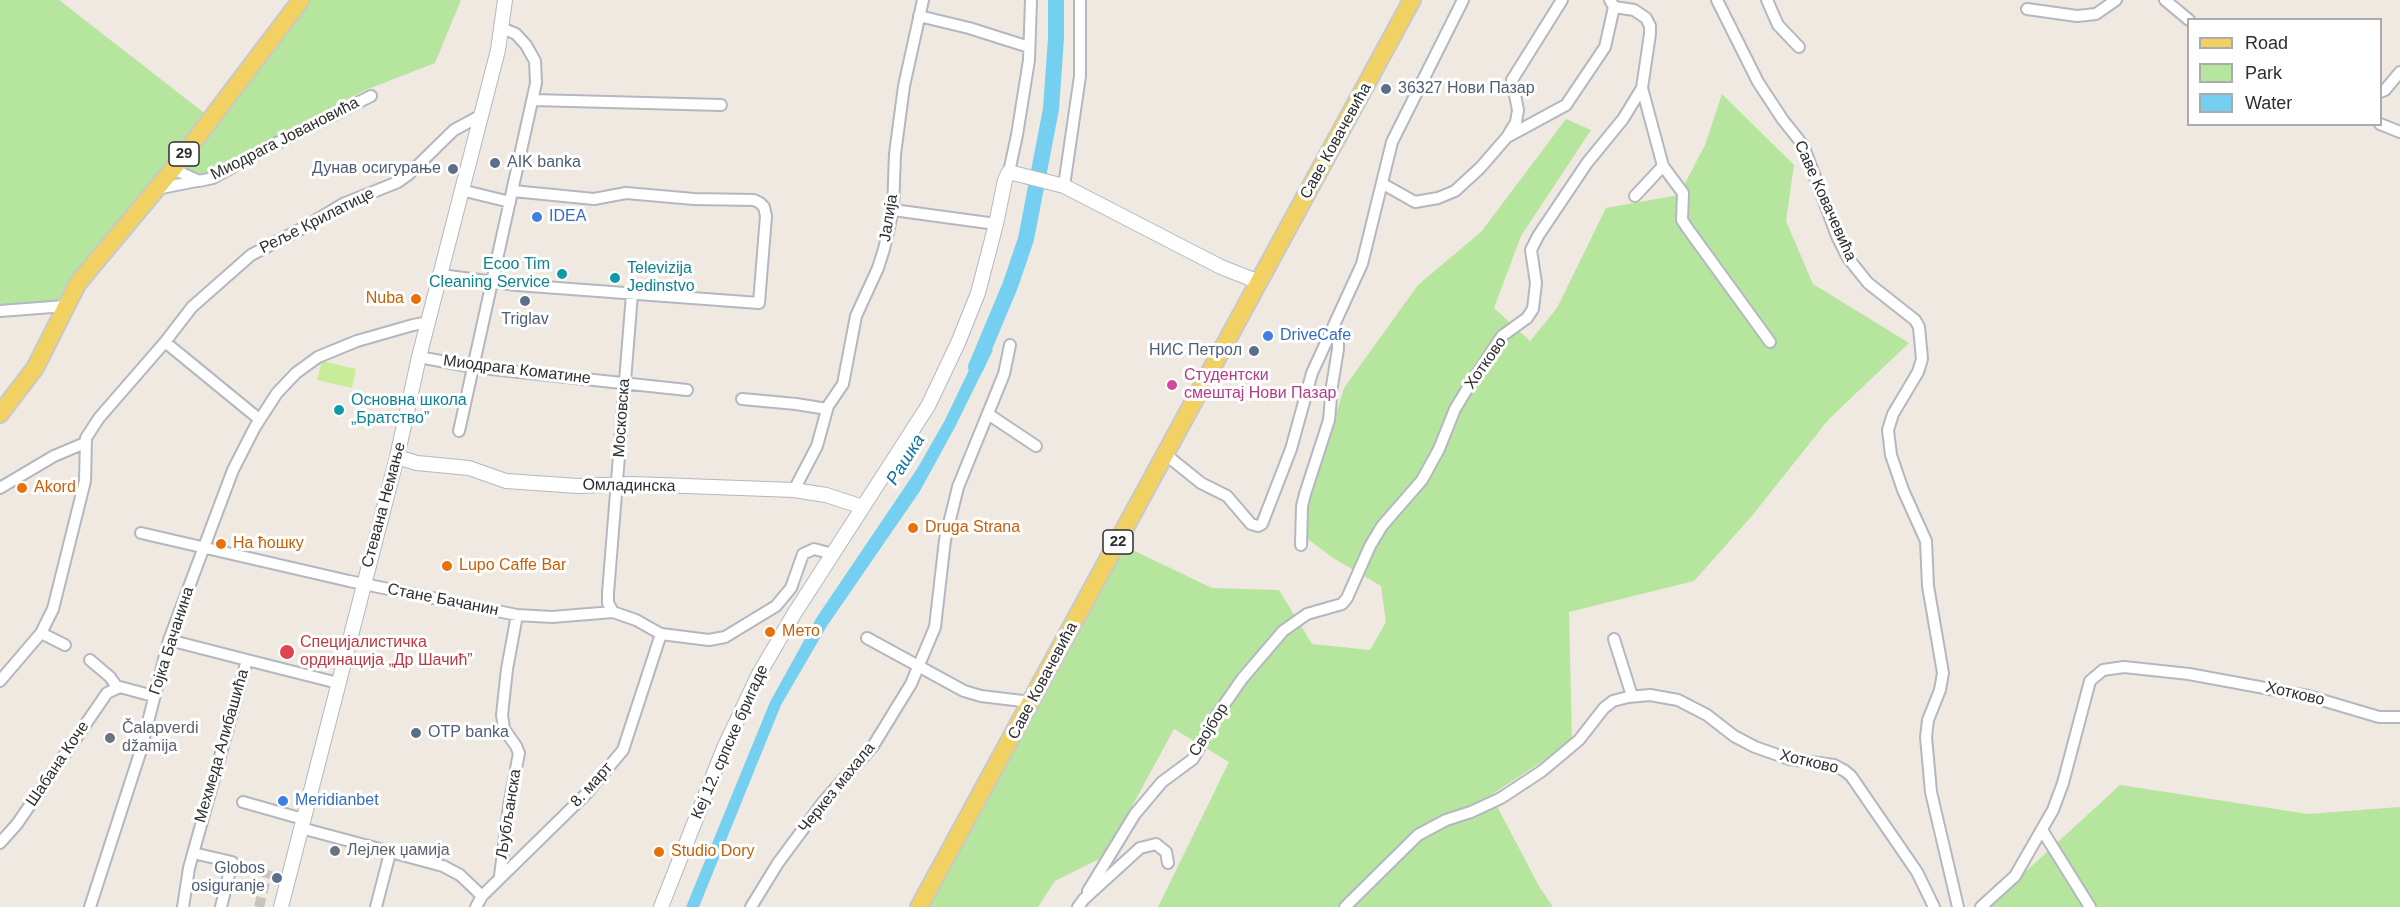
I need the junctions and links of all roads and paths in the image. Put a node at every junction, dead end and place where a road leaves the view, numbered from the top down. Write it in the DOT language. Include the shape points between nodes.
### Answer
graph roads {
  1 [pos="301,0"];
  2 [pos="505,0"];
  3 [pos="923,0"];
  4 [pos="1031,0"];
  5 [pos="1080,0"];
  6 [pos="1412,0"];
  7 [pos="1463,0"];
  8 [pos="1562,0"];
  9 [pos="1717,0"];
  10 [pos="1767,0"];
  11 [pos="2116,0"];
  12 [pos="2164,0"];
  13 [pos="1612,3"];
  14 [pos="2027,9"];
  15 [pos="919,16"];
  16 [pos="2187,18"];
  17 [pos="502,28"];
  18 [pos="1029,47"];
  19 [pos="1799,47"];
  20 [pos="2400,72"];
  21 [pos="1641,88"];
  22 [pos="2382,91"];
  23 [pos="371,96"];
  24 [pos="533,100"];
  25 [pos="721,105"];
  26 [pos="480,116"];
  27 [pos="2382,125"];
  28 [pos="2400,132"];
  29 [pos="1507,137"];
  30 [pos="1664,166"];
  31 [pos="173,169"];
  32 [pos="1014,173"];
  33 [pos="199,181"];
  34 [pos="1057,184"];
  35 [pos="1383,184"];
  36 [pos="156,189"];
  37 [pos="461,190"];
  38 [pos="511,196"];
  39 [pos="1635,196"];
  40 [pos="893,210"];
  41 [pos="996,224"];
  42 [pos="441,274"];
  43 [pos="493,282"];
  44 [pos="1259,282"];
  45 [pos="632,294"];
  46 [pos="65,306"];
  47 [pos="0,311"];
  48 [pos="428,322"];
  49 [pos="1332,331"];
  50 [pos="165,342"];
  51 [pos="1770,342"];
  52 [pos="1010,345"];
  53 [pos="419,357"];
  54 [pos="473,367"];
  55 [pos="624,384"];
  56 [pos="687,390"];
  57 [pos="742,399"];
  58 [pos="827,409"];
  59 [pos="0,414"];
  60 [pos="988,414"];
  61 [pos="259,420"];
  62 [pos="459,431"];
  63 [pos="85,443"];
  64 [pos="1036,446"];
  65 [pos="1165,454"];
  66 [pos="397,457"];
  67 [pos="617,484"];
  68 [pos="0,488"];
  69 [pos="794,490"];
  70 [pos="862,507"];
  71 [pos="141,533"];
  72 [pos="1301,545"];
  73 [pos="204,548"];
  74 [pos="833,554"];
  75 [pos="363,584"];
  76 [pos="613,612"];
  77 [pos="517,615"];
  78 [pos="41,633"];
  79 [pos="661,634"];
  80 [pos="867,638"];
  81 [pos="1614,639"];
  82 [pos="169,640"];
  83 [pos="65,645"];
  84 [pos="1267,650"];
  85 [pos="90,660"];
  86 [pos="247,660"];
  87 [pos="918,666"];
  88 [pos="0,681"];
  89 [pos="338,683"];
  90 [pos="117,687"];
  91 [pos="153,696"];
  92 [pos="1632,696"];
  93 [pos="1031,702"];
  94 [pos="2400,717"];
  95 [pos="243,802"];
  96 [pos="302,824"];
  97 [pos="2042,830"];
  98 [pos="0,843"];
  99 [pos="193,853"];
  100 [pos="390,853"];
  101 [pos="1168,863"];
  102 [pos="500,876"];
  103 [pos="1089,894"];
  104 [pos="482,896"];
  105 [pos="91,906"];
  106 [pos="183,907"];
  107 [pos="220,907"];
  108 [pos="281,907"];
  109 [pos="376,907"];
  110 [pos="476,907"];
  111 [pos="661,907"];
  112 [pos="751,907"];
  113 [pos="919,907"];
  114 [pos="1078,907"];
  115 [pos="1345,907"];
  116 [pos="1934,907"];
  117 [pos="1958,907"];
  118 [pos="1981,907"];
  119 [pos="2090,907"];
  1 -- 31 [label="main road, 29"];
  2 -- 17 [label="street, Стевана Немање"];
  3 -- 15 [label="street, Јалија"];
  4 -- 18 [label="street"];
  5 -- 34 [label="street" via="1080,76"];
  6 -- 44 [label="main road, Саве Ковачевића / 22"];
  7 -- 35 [label="street" via="1392,142"];
  8 -- 29 [label="street" via="1512,80 1518,110"];
  9 -- 117 [label="street, Саве Ковачевића" via="1758,82 1803,145 1848,258 1868,283 1915,320 1920,334 1922,359 1918,372 1888,430 1891,455 1926,541 1928,586 1943,673 1926,737 1931,792"];
  10 -- 19 [label="street" via="1778,25"];
  11 -- 14 [label="street" via="2096,14 2077,16"];
  12 -- 16 [label="street"];
  13 -- 21 [label="street" via="1646,18 1650,34"];
  13 -- 29 [label="street" via="1605,47 1566,105"];
  15 -- 18 [label="street"];
  15 -- 40 [label="street, Јалија" via="901,105"];
  17 -- 24 [label="street" via="520,37 535,61"];
  17 -- 26 [label="street, Стевана Немање"];
  18 -- 32 [label="street, Кеј 12. српске бригаде"];
  20 -- 22 [label="street"];
  21 -- 30 [label="street"];
  21 -- 84 [label="street, Хотково" via="1531,250 1536,283 1533,309 1502,336 1482,366 1455,409 1422,480 1370,546 1347,598 1342,604 1307,614 1283,631"];
  23 -- 33 [label="street, Миодрага Јовановића" via="221,175"];
  24 -- 25 [label="street"];
  24 -- 38 [label="street"];
  26 -- 37 [label="street, Стевана Немање"];
  26 -- 50 [label="street, Реље Крилатице" via="454,130 398,182 343,204 251,255 197,302"];
  27 -- 28 [label="street"];
  29 -- 35 [label="street" via="1455,191 1438,198 1415,201"];
  30 -- 39 [label="street"];
  30 -- 51 [label="street" via="1683,193 1682,220"];
  31 -- 33 [label="street, Миодрага Јовановића"];
  31 -- 36 [label="main road, 29"];
  32 -- 34 [label="street"];
  32 -- 41 [label="street, Кеј 12. српске бригаде" via="1005,180"];
  33 -- 36 [label="street, Миодрага Јовановића"];
  34 -- 44 [label="street" via="1221,267"];
  35 -- 49 [label="street" via="1362,264"];
  36 -- 46 [label="main road, 29" via="85,274"];
  37 -- 38 [label="street"];
  37 -- 42 [label="street, Стевана Немање"];
  38 -- 43 [label="street"];
  38 -- 45 [label="street" via="594,200 626,193 754,201 764,207 759,303"];
  40 -- 41 [label="street"];
  40 -- 58 [label="street, Јалија" via="880,262 856,316 843,384"];
  41 -- 70 [label="street, Кеј 12. српске бригаде" via="978,292 958,343 928,406"];
  42 -- 43 [label="street"];
  42 -- 48 [label="street, Стевана Немање"];
  43 -- 45 [label="street"];
  43 -- 54 [label="street"];
  44 -- 65 [label="main road, Саве Ковачевића / 22"];
  45 -- 55 [label="street, Московска"];
  46 -- 47 [label="street"];
  46 -- 59 [label="main road, 29" via="35,368"];
  48 -- 53 [label="street, Стевана Немање"];
  48 -- 61 [label="street, Гојка Бачанина" via="357,341 318,357 289,380"];
  49 -- 65 [label="street" via="1312,373 1292,449 1262,524 1251,524 1227,496 1201,483"];
  49 -- 72 [label="street" via="1338,349 1329,420 1302,506"];
  50 -- 61 [label="street"];
  50 -- 63 [label="street, Реље Крилатице" via="99,418"];
  52 -- 60 [label="street, Черкез махала" via="1004,374"];
  53 -- 54 [label="street, Миодрага Коматине"];
  53 -- 66 [label="street, Стевана Немање"];
  54 -- 55 [label="street, Миодрага Коматине"];
  54 -- 62 [label="street"];
  55 -- 56 [label="street, Миодрага Коматине"];
  55 -- 67 [label="street, Московска"];
  57 -- 58 [label="street"];
  58 -- 69 [label="street, Јалија" via="817,446"];
  60 -- 64 [label="street"];
  60 -- 87 [label="street, Черкез махала" via="958,487 945,540 934,627"];
  61 -- 73 [label="street, Гојка Бачанина" via="236,464"];
  63 -- 68 [label="street" via="54,456"];
  63 -- 78 [label="street" via="87,474 57,595"];
  65 -- 93 [label="main road, Саве Ковачевића / 22"];
  66 -- 67 [label="street, Омладинска" via="469,468 506,481 578,486"];
  66 -- 75 [label="street, Стевана Немање"];
  67 -- 69 [label="street, Омладинска"];
  67 -- 76 [label="street, Московска" via="608,593"];
  69 -- 70 [label="street, Омладинска"];
  70 -- 74 [label="street, Кеј 12. српске бригаде"];
  71 -- 73 [label="street, Стане Бачанин"];
  73 -- 75 [label="street, Стане Бачанин"];
  73 -- 82 [label="street, Гојка Бачанина"];
  74 -- 79 [label="street, Стане Бачанин" via="814,549 803,554 788,594 771,610 717,640"];
  74 -- 111 [label="street, Кеј 12. српске бригаде" via="745,702"];
  75 -- 77 [label="street, Стане Бачанин"];
  75 -- 89 [label="street, Стевана Немање"];
  76 -- 77 [label="street, Стане Бачанин" via="552,617"];
  76 -- 79 [label="street, Стане Бачанин"];
  77 -- 102 [label="street, Љубљанска" via="502,715 504,729 519,753"];
  78 -- 83 [label="street"];
  78 -- 88 [label="street"];
  79 -- 102 [label="street, 8. март" via="623,750 586,794"];
  80 -- 87 [label="street"];
  81 -- 92 [label="street"];
  82 -- 86 [label="street"];
  82 -- 91 [label="street, Гојка Бачанина"];
  84 -- 103 [label="street, Својбор" via="1217,715 1193,759 1162,782 1135,814"];
  85 -- 90 [label="street"];
  86 -- 89 [label="street, Мехмеда Алибашића"];
  86 -- 99 [label="street, Мехмеда Алибашића"];
  87 -- 93 [label="street" via="964,691"];
  87 -- 112 [label="street, Черкез махала" via="873,746 824,801"];
  89 -- 96 [label="street, Стевана Немање"];
  90 -- 91 [label="street"];
  90 -- 98 [label="street, Шабана Коче" via="103,698"];
  91 -- 105 [label="street, Гојка Бачанина" via="140,753"];
  92 -- 115 [label="street, Хотково" via="1604,708 1579,740 1501,798 1419,835"];
  92 -- 116 [label="street, Хотково" via="1678,700 1755,747 1845,771 1917,872"];
  93 -- 113 [label="main road, Саве Ковачевића / 22"];
  94 -- 97 [label="street, Хотково" via="2379,717 2298,693 2189,674 2124,667 2103,670 2090,681 2063,783"];
  95 -- 96 [label="street"];
  96 -- 100 [label="street"];
  96 -- 108 [label="street, Стевана Немање"];
  97 -- 118 [label="street, Хотково" via="2015,876"];
  97 -- 119 [label="street"];
  99 -- 106 [label="street, Мехмеда Алибашића"];
  99 -- 107 [label="street" via="232,862"];
  100 -- 104 [label="street" via="442,866 460,875"];
  100 -- 109 [label="street"];
  101 -- 103 [label="street, Својбор" via="1166,852 1156,844 1140,848"];
  102 -- 104 [label="street, 8. март"];
  103 -- 114 [label="street, Својбор"];
  104 -- 110 [label="street, 8. март"];
}
